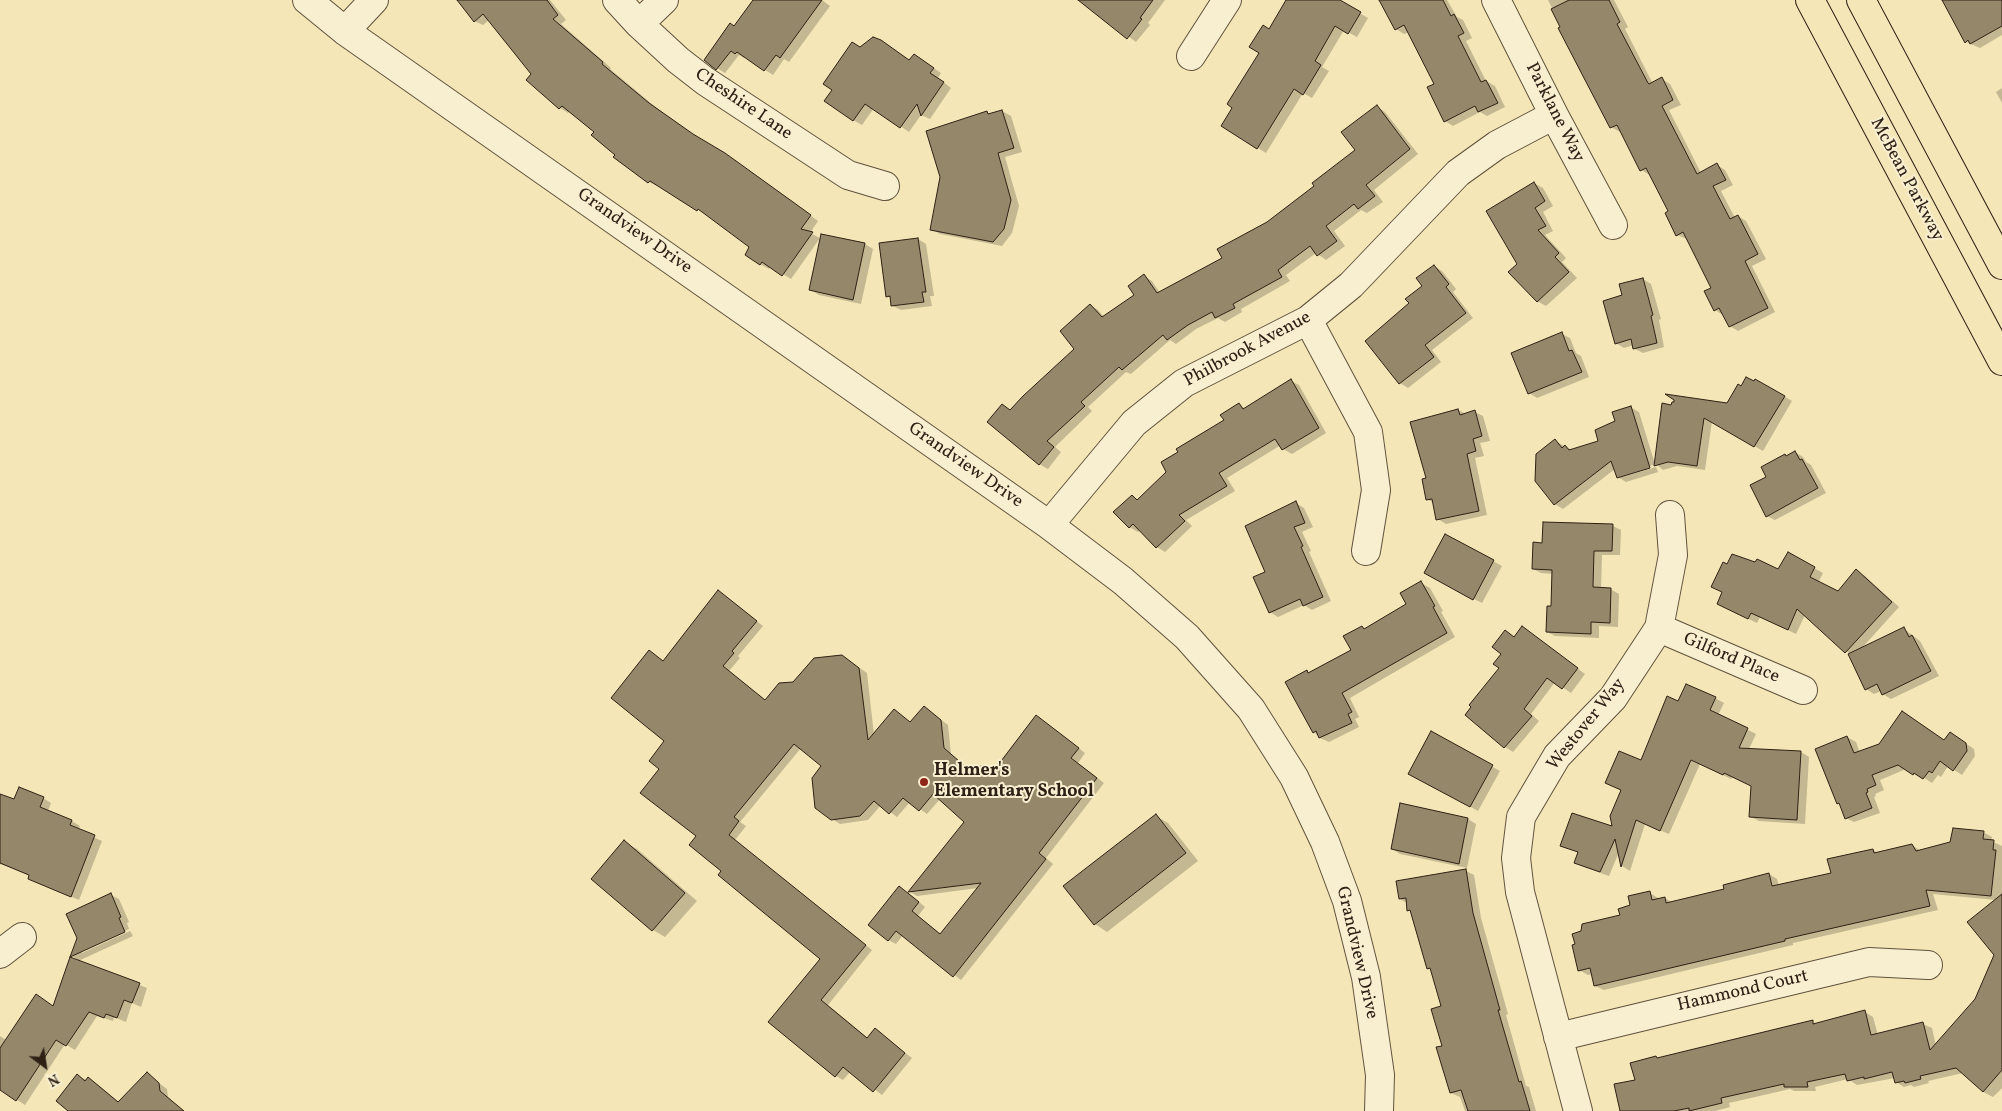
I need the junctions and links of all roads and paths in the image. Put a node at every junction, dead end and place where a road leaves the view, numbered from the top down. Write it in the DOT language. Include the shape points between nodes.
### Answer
graph roads {
  1 [pos="307,0"];
  2 [pos="374,0"];
  3 [pos="617,0"];
  4 [pos="664,0"];
  5 [pos="1227,0"];
  6 [pos="1496,0"];
  7 [pos="1810,0"];
  8 [pos="1861,0"];
  9 [pos="639,24"];
  10 [pos="345,31"];
  11 [pos="1191,56"];
  12 [pos="1554,115"];
  13 [pos="885,186"];
  14 [pos="1613,225"];
  15 [pos="2002,265"];
  16 [pos="1308,320"];
  17 [pos="2002,361"];
  18 [pos="1670,515"];
  19 [pos="1049,525"];
  20 [pos="1366,551"];
  21 [pos="1659,628"];
  22 [pos="1803,690"];
  23 [pos="22,937"];
  24 [pos="0,954"];
  25 [pos="1928,965"];
  26 [pos="1558,1036"];
  27 [pos="1379,1111"];
  28 [pos="1578,1111"];
  1 -- 10 [label="street, Grandview Drive"];
  2 -- 10 [label="street"];
  3 -- 9 [label="street, Cheshire Lane"];
  4 -- 9 [label="street"];
  5 -- 11 [label="street"];
  6 -- 12 [label="street, Parklane Way"];
  7 -- 17 [label="main road, McBean Parkway"];
  8 -- 15 [label="main road"];
  9 -- 13 [label="street, Cheshire Lane" via="705,82 848,175"];
  10 -- 19 [label="street, Grandview Drive"];
  12 -- 14 [label="street, Parklane Way"];
  12 -- 16 [label="street, Philbrook Avenue" via="1497,145 1458,173 1371,265"];
  16 -- 19 [label="street, Philbrook Avenue" via="1184,382 1134,423"];
  16 -- 20 [label="street" via="1368,432 1376,490"];
  18 -- 21 [label="street, Westover Way" via="1673,555"];
  19 -- 27 [label="street, Grandview Drive" via="1123,581 1187,637 1251,709 1294,777 1326,842 1347,901 1367,987 1380,1075"];
  21 -- 22 [label="street, Gilford Place"];
  21 -- 26 [label="street, Westover Way" via="1613,698 1557,756 1521,817 1516,858 1520,892"];
  23 -- 24 [label="street"];
  25 -- 26 [label="street, Hammond Court" via="1869,962"];
  26 -- 28 [label="street, Westover Way"];
}
